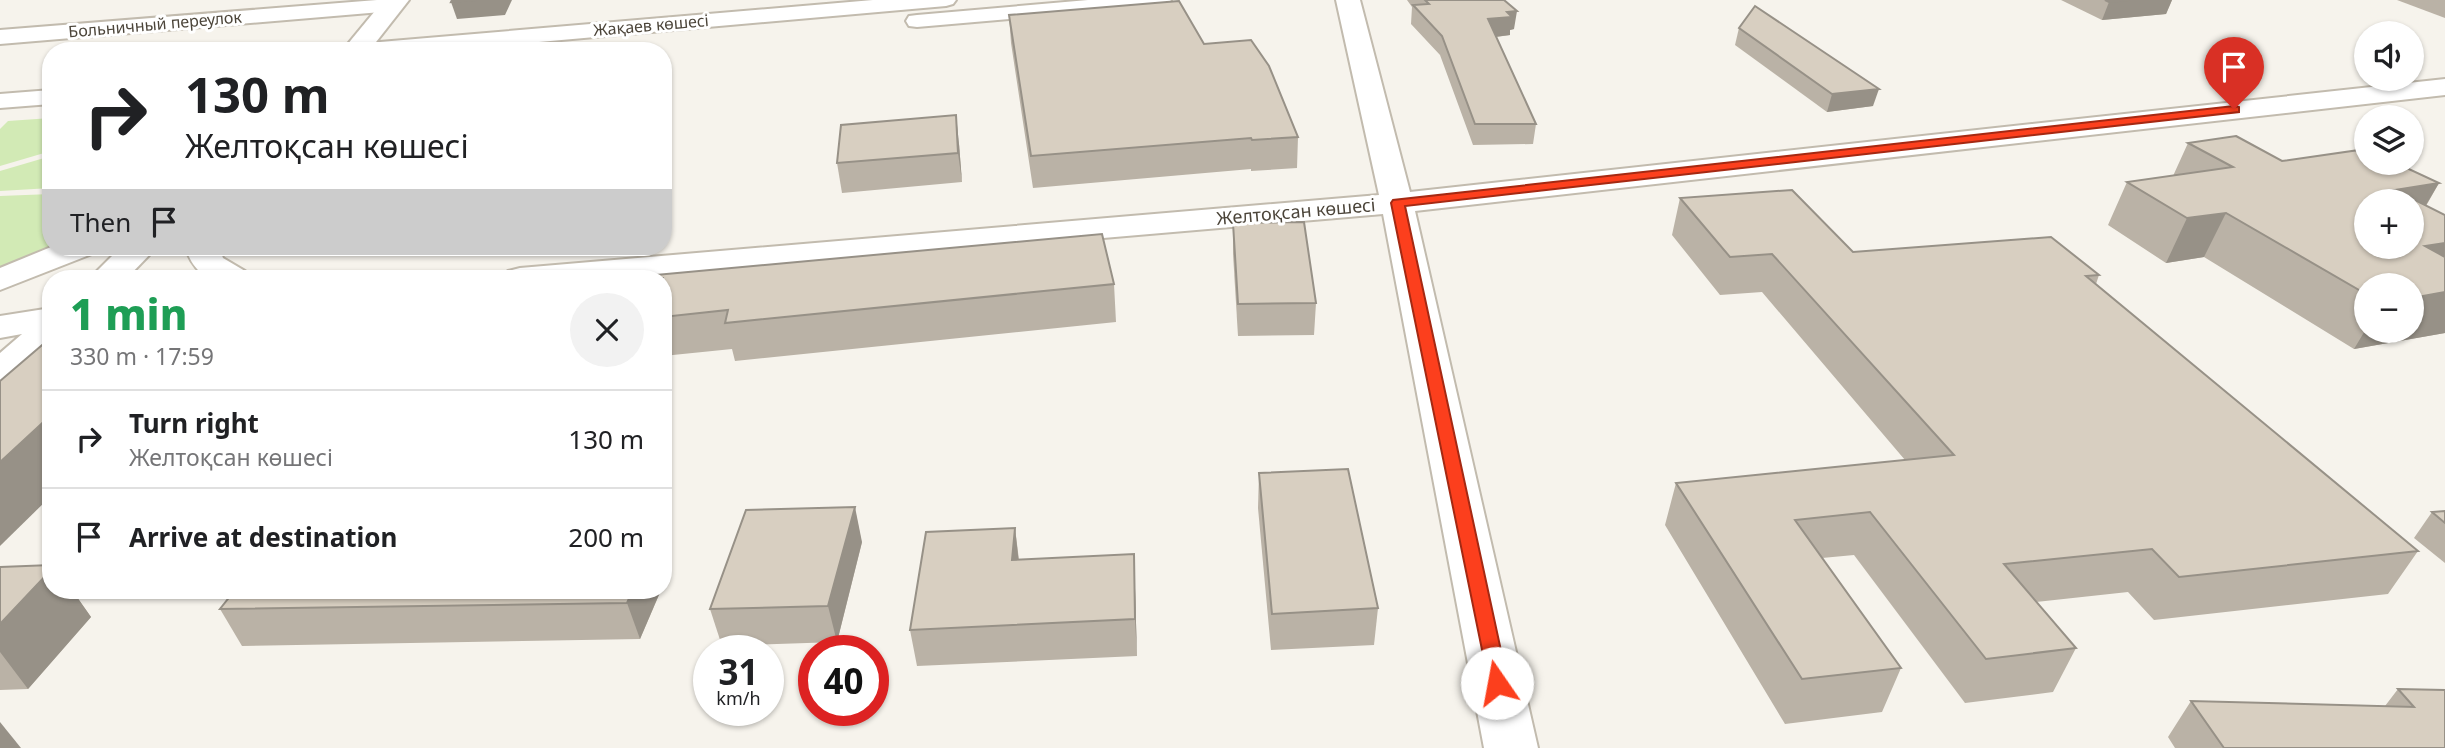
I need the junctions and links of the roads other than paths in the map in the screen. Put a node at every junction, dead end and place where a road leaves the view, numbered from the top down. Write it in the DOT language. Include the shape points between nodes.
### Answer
graph roads {
  1 [pos="946,0"];
  2 [pos="1161,0"];
  3 [pos="1348,0"];
  4 [pos="395,3"];
  5 [pos="0,37"];
  6 [pos="363,42"];
  7 [pos="460,42"];
  8 [pos="672,43"];
  9 [pos="42,77"];
  10 [pos="0,80"];
  11 [pos="2445,86"];
  12 [pos="42,98"];
  13 [pos="0,101"];
  14 [pos="1397,203"];
  15 [pos="58,256"];
  16 [pos="130,256"];
  17 [pos="205,256"];
  18 [pos="116,270"];
  19 [pos="219,270"];
  20 [pos="614,270"];
  21 [pos="0,280"];
  22 [pos="0,313"];
  23 [pos="42,317"];
  24 [pos="42,320"];
  25 [pos="0,327"];
  26 [pos="42,338"];
  27 [pos="0,373"];
  28 [pos="1511,748"];
  1 -- 7 [label="street, Жақаев көшесі"];
  2 -- 8 [label="street, Жақаев көшесі"];
  3 -- 14 [label="street"];
  4 -- 5 [label="street, Больничный переулок"];
  4 -- 6 [label="street"];
  9 -- 10 [label="street"];
  11 -- 14 [label="street, Желтоқсан көшесі"];
  12 -- 13 [label="street"];
  14 -- 20 [label="street, Желтоқсан көшесі"];
  14 -- 28 [label="street"];
  15 -- 21 [label="street"];
  16 -- 18 [label="street"];
  17 -- 19 [label="street"];
  22 -- 23 [label="street"];
  24 -- 25 [label="street"];
  26 -- 27 [label="street"];
}
